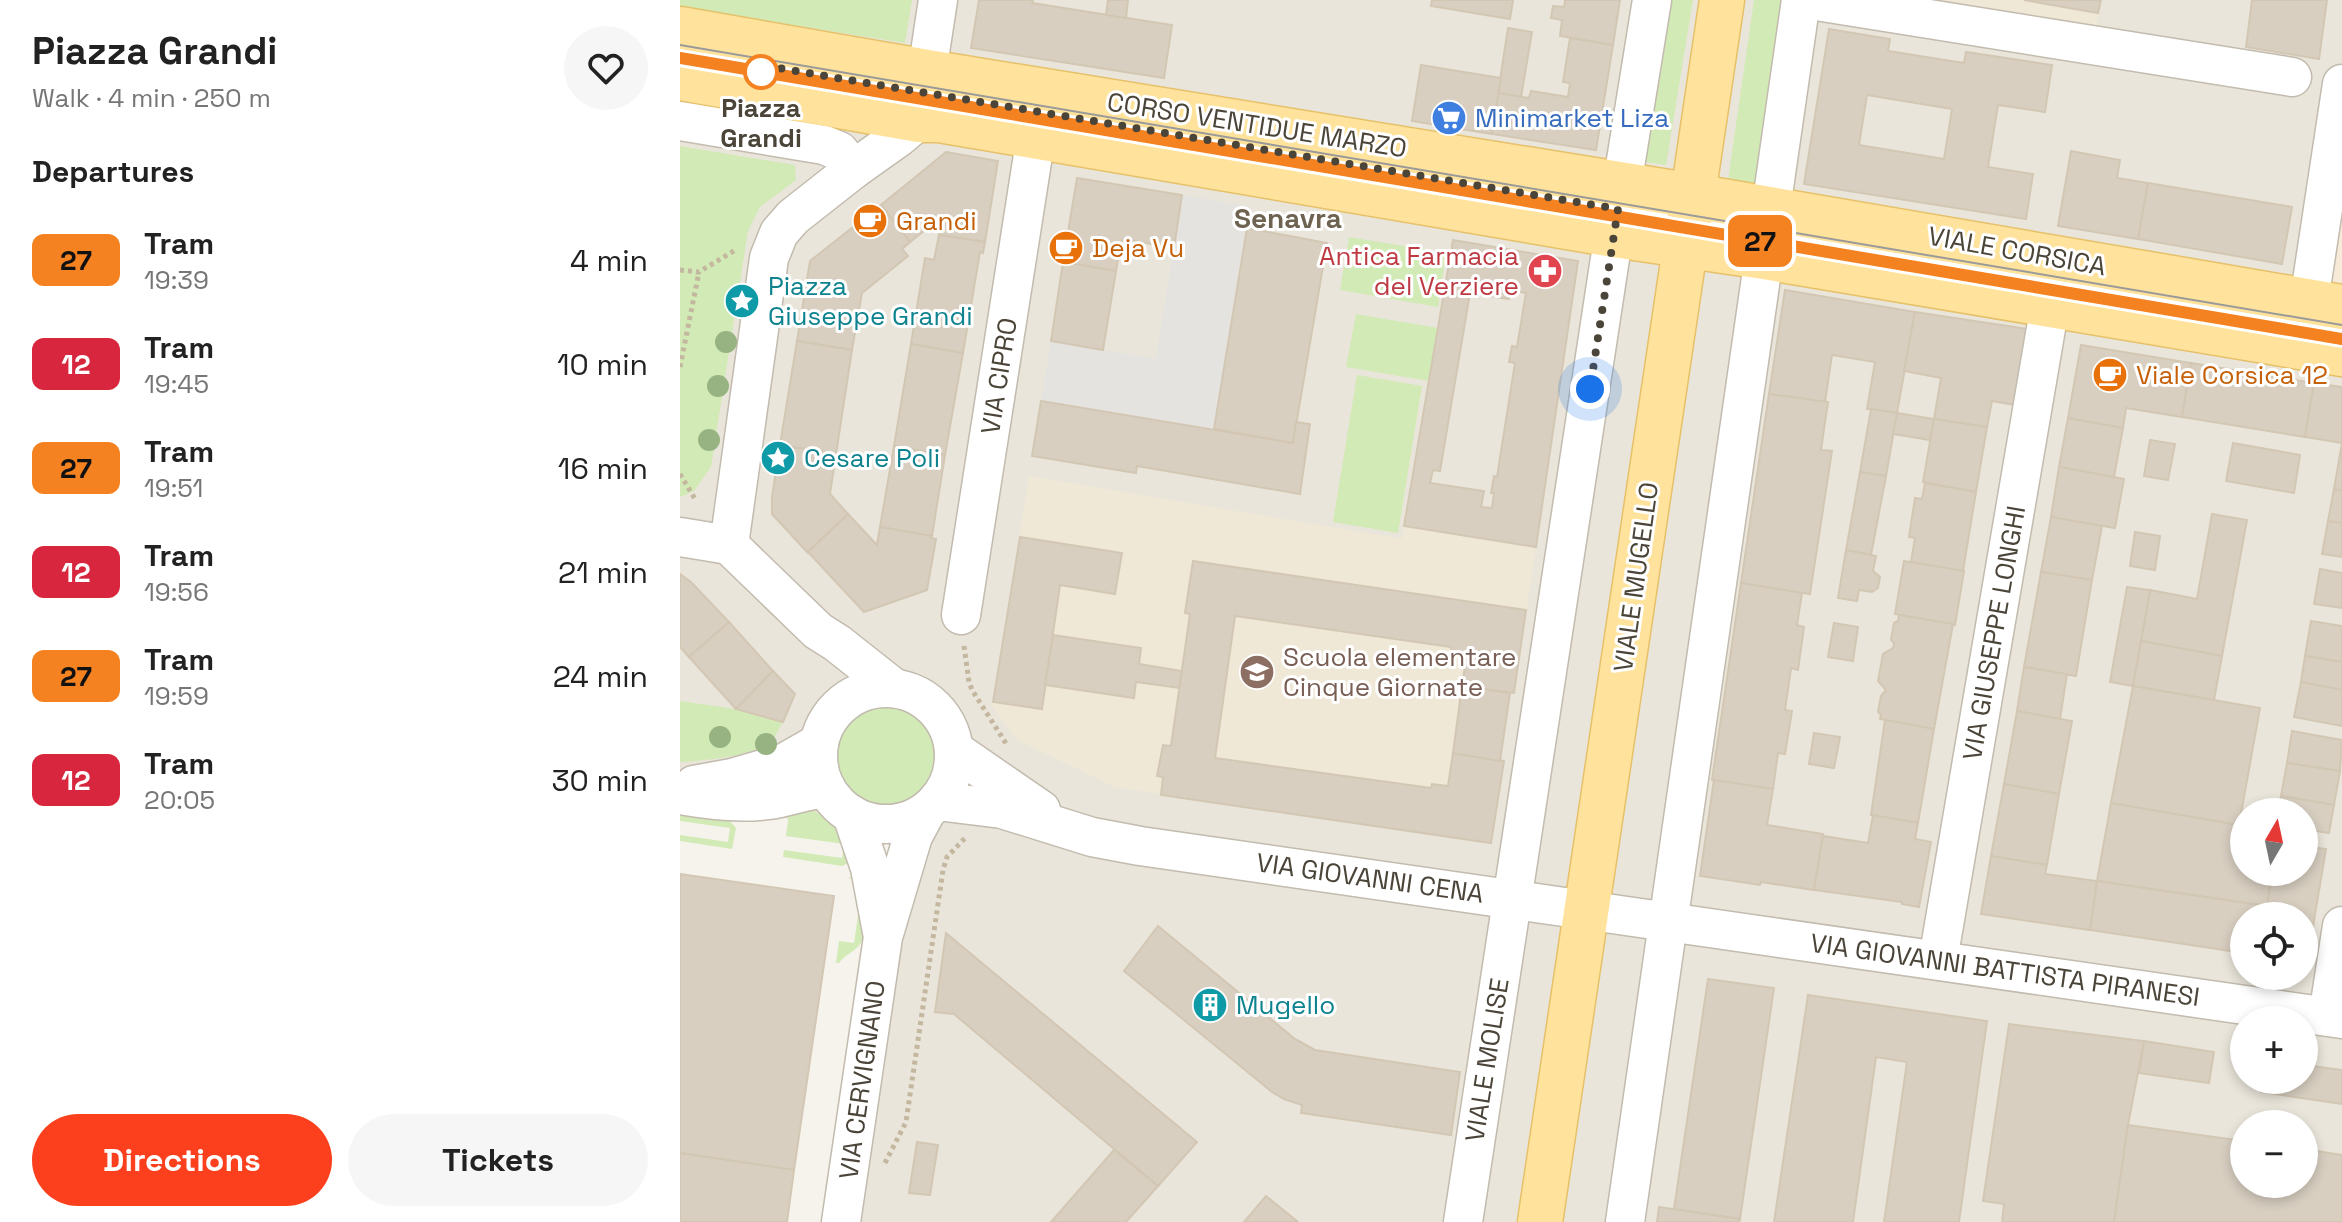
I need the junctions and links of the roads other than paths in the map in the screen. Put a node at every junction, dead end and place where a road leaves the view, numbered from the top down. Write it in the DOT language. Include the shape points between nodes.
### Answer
graph roads {
  1 [pos="938,0"];
  2 [pos="1652,0"];
  3 [pos="1722,0"];
  4 [pos="1801,0"];
  5 [pos="1810,0"];
  6 [pos="680,29"];
  7 [pos="680,51"];
  8 [pos="927,72"];
  9 [pos="2292,77"];
  10 [pos="680,78"];
  11 [pos="2342,84"];
  12 [pos="919,120"];
  13 [pos="680,121"];
  14 [pos="1038,124"];
  15 [pos="854,169"];
  16 [pos="1689,221"];
  17 [pos="1616,223"];
  18 [pos="1768,234"];
  19 [pos="2326,304"];
  20 [pos="2050,305"];
  21 [pos="2342,332"];
  22 [pos="2342,354"];
  23 [pos="680,537"];
  24 [pos="729,545"];
  25 [pos="961,615"];
  26 [pos="818,631"];
  27 [pos="894,688"];
  28 [pos="823,731"];
  29 [pos="954,750"];
  30 [pos="680,787"];
  31 [pos="826,788"];
  32 [pos="680,795"];
  33 [pos="931,807"];
  34 [pos="852,815"];
  35 [pos="1073,831"];
  36 [pos="1512,899"];
  37 [pos="1586,909"];
  38 [pos="1668,921"];
  39 [pos="2342,926"];
  40 [pos="883,937"];
  41 [pos="1938,960"];
  42 [pos="2335,1018"];
  43 [pos="841,1222"];
  44 [pos="1463,1222"];
  45 [pos="1540,1222"];
  46 [pos="1625,1222"];
  1 -- 8 [label="street"];
  2 -- 17 [label="street"];
  3 -- 16 [label="main road, VIALE MUGELLO"];
  4 -- 18 [label="street"];
  5 -- 9 [label="street"];
  6 -- 8 [label="main road, CORSO VENTIDUE MARZO"];
  7 -- 14 [label="street"];
  8 -- 17 [label="main road, CORSO VENTIDUE MARZO"];
  10 -- 12 [label="main road, CORSO VENTIDUE MARZO"];
  11 -- 19 [label="street"];
  12 -- 14 [label="main road, CORSO VENTIDUE MARZO"];
  12 -- 15 [label="street"];
  13 -- 15 [label="street" via="824,145 839,151"];
  14 -- 17 [label="main road, CORSO VENTIDUE MARZO"];
  14 -- 25 [label="street, VIA CIPRO"];
  15 -- 24 [label="street" via="793,217 769,258"];
  16 -- 17 [label="main road, CORSO VENTIDUE MARZO"];
  16 -- 18 [label="main road, VIALE CORSICA"];
  16 -- 37 [label="main road, VIALE MUGELLO"];
  17 -- 36 [label="street"];
  18 -- 19 [label="main road, VIALE CORSICA"];
  18 -- 20 [label="main road, VIALE CORSICA"];
  18 -- 21 [label="street, VIALE CORSICA"];
  18 -- 38 [label="street"];
  20 -- 22 [label="main road, VIALE CORSICA"];
  20 -- 41 [label="street, VIA GIUSEPPE LONGHI"];
  23 -- 24 [label="street"];
  24 -- 26 [label="street"];
  26 -- 27 [label="street"];
  26 -- 28 [label="street" via="833,688"];
  27 -- 28 [label="street" via="845,701"];
  27 -- 29 [label="street" via="918,696 938,711"];
  28 -- 30 [label="street" via="784,763"];
  28 -- 31 [label="street" via="819,768"];
  29 -- 33 [label="street" via="950,779"];
  29 -- 35 [label="street, VIA GIOVANNI CENA"];
  31 -- 32 [label="street" via="740,802"];
  31 -- 34 [label="street"];
  33 -- 34 [label="street, VIA GIOVANNI CENA" via="884,824"];
  33 -- 35 [label="street, VIA GIOVANNI CENA" via="1002,809"];
  33 -- 40 [label="street, VIA CERVIGNANO" via="913,836"];
  34 -- 40 [label="street, VIA CERVIGNANO" via="870,868"];
  35 -- 36 [label="street, VIA GIOVANNI CENA" via="1111,842"];
  36 -- 37 [label="street, VIA GIOVANNI CENA"];
  36 -- 44 [label="street, VIALE MOLISE"];
  37 -- 38 [label="street, VIA GIOVANNI CENA"];
  37 -- 45 [label="main road"];
  38 -- 41 [label="street, VIA GIOVANNI BATTISTA PIRANESI"];
  38 -- 46 [label="street"];
  39 -- 42 [label="street"];
  40 -- 43 [label="street, VIA CERVIGNANO"];
  41 -- 42 [label="street, VIA GIOVANNI BATTISTA PIRANESI"];
}
